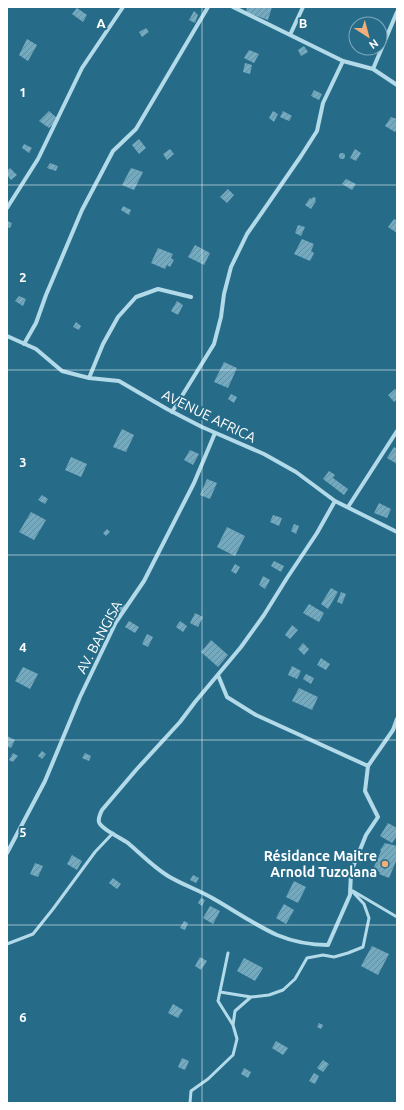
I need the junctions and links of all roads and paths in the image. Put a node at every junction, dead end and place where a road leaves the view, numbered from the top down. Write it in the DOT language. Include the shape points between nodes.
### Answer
graph roads {
  1 [pos="123,7"];
  2 [pos="208,7"];
  3 [pos="234,7"];
  4 [pos="303,7"];
  5 [pos="397,12"];
  6 [pos="290,35"];
  7 [pos="343,61"];
  8 [pos="373,69"];
  9 [pos="397,85"];
  10 [pos="7,208"];
  11 [pos="190,297"];
  12 [pos="7,336"];
  13 [pos="24,344"];
  14 [pos="89,378"];
  15 [pos="172,412"];
  16 [pos="397,431"];
  17 [pos="215,433"];
  18 [pos="335,501"];
  19 [pos="348,508"];
  20 [pos="397,532"];
  21 [pos="218,674"];
  22 [pos="397,719"];
  23 [pos="368,766"];
  24 [pos="113,833"];
  25 [pos="7,853"];
  26 [pos="350,889"];
  27 [pos="397,917"];
  28 [pos="7,944"];
  29 [pos="228,954"];
  30 [pos="220,992"];
  31 [pos="251,997"];
  32 [pos="233,1026"];
  33 [pos="190,1103"];
  1 -- 10 [label="street" via="82,68 38,159"];
  2 -- 13 [label="street" via="136,129 113,151 82,210 36,323"];
  3 -- 6 [label="street"];
  4 -- 6 [label="street"];
  5 -- 8 [label="street"];
  6 -- 7 [label="street"];
  7 -- 8 [label="street"];
  7 -- 15 [label="street" via="323,103 317,131 247,234 231,267 214,344"];
  8 -- 9 [label="street"];
  11 -- 14 [label="street" via="158,289 136,297 118,317"];
  12 -- 13 [label="street, AVENUE AFRICA"];
  13 -- 14 [label="street, AVENUE AFRICA" via="36,349 62,371"];
  14 -- 15 [label="street, AVENUE AFRICA" via="119,381"];
  15 -- 17 [label="street, AVENUE AFRICA"];
  16 -- 19 [label="street"];
  17 -- 18 [label="street, AVENUE AFRICA" via="264,454 296,472"];
  17 -- 25 [label="street, AV. BANGISA" via="194,483 144,581 116,622 80,697 45,782"];
  18 -- 19 [label="street, AVENUE AFRICA"];
  18 -- 21 [label="street" via="264,614"];
  19 -- 20 [label="street, AVENUE AFRICA"];
  21 -- 23 [label="street" via="227,697 256,715"];
  21 -- 24 [label="street" via="180,722 102,810 99,822"];
  22 -- 23 [label="street" via="393,730"];
  23 -- 26 [label="street" via="365,791 378,817 366,835 351,872"];
  24 -- 26 [label="street" via="167,876 213,898 277,935 296,942 328,945 350,895"];
  24 -- 28 [label="lane" via="95,852 32,934"];
  26 -- 27 [label="lane"];
  26 -- 31 [label="lane" via="364,904 369,918 363,947 334,957 323,955 307,958 294,979 283,990"];
  29 -- 30 [label="lane"];
  30 -- 31 [label="lane"];
  30 -- 32 [label="lane" via="218,1001"];
  31 -- 32 [label="lane" via="235,1011"];
  32 -- 33 [label="lane" via="237,1039 233,1055 191,1091"];
}
